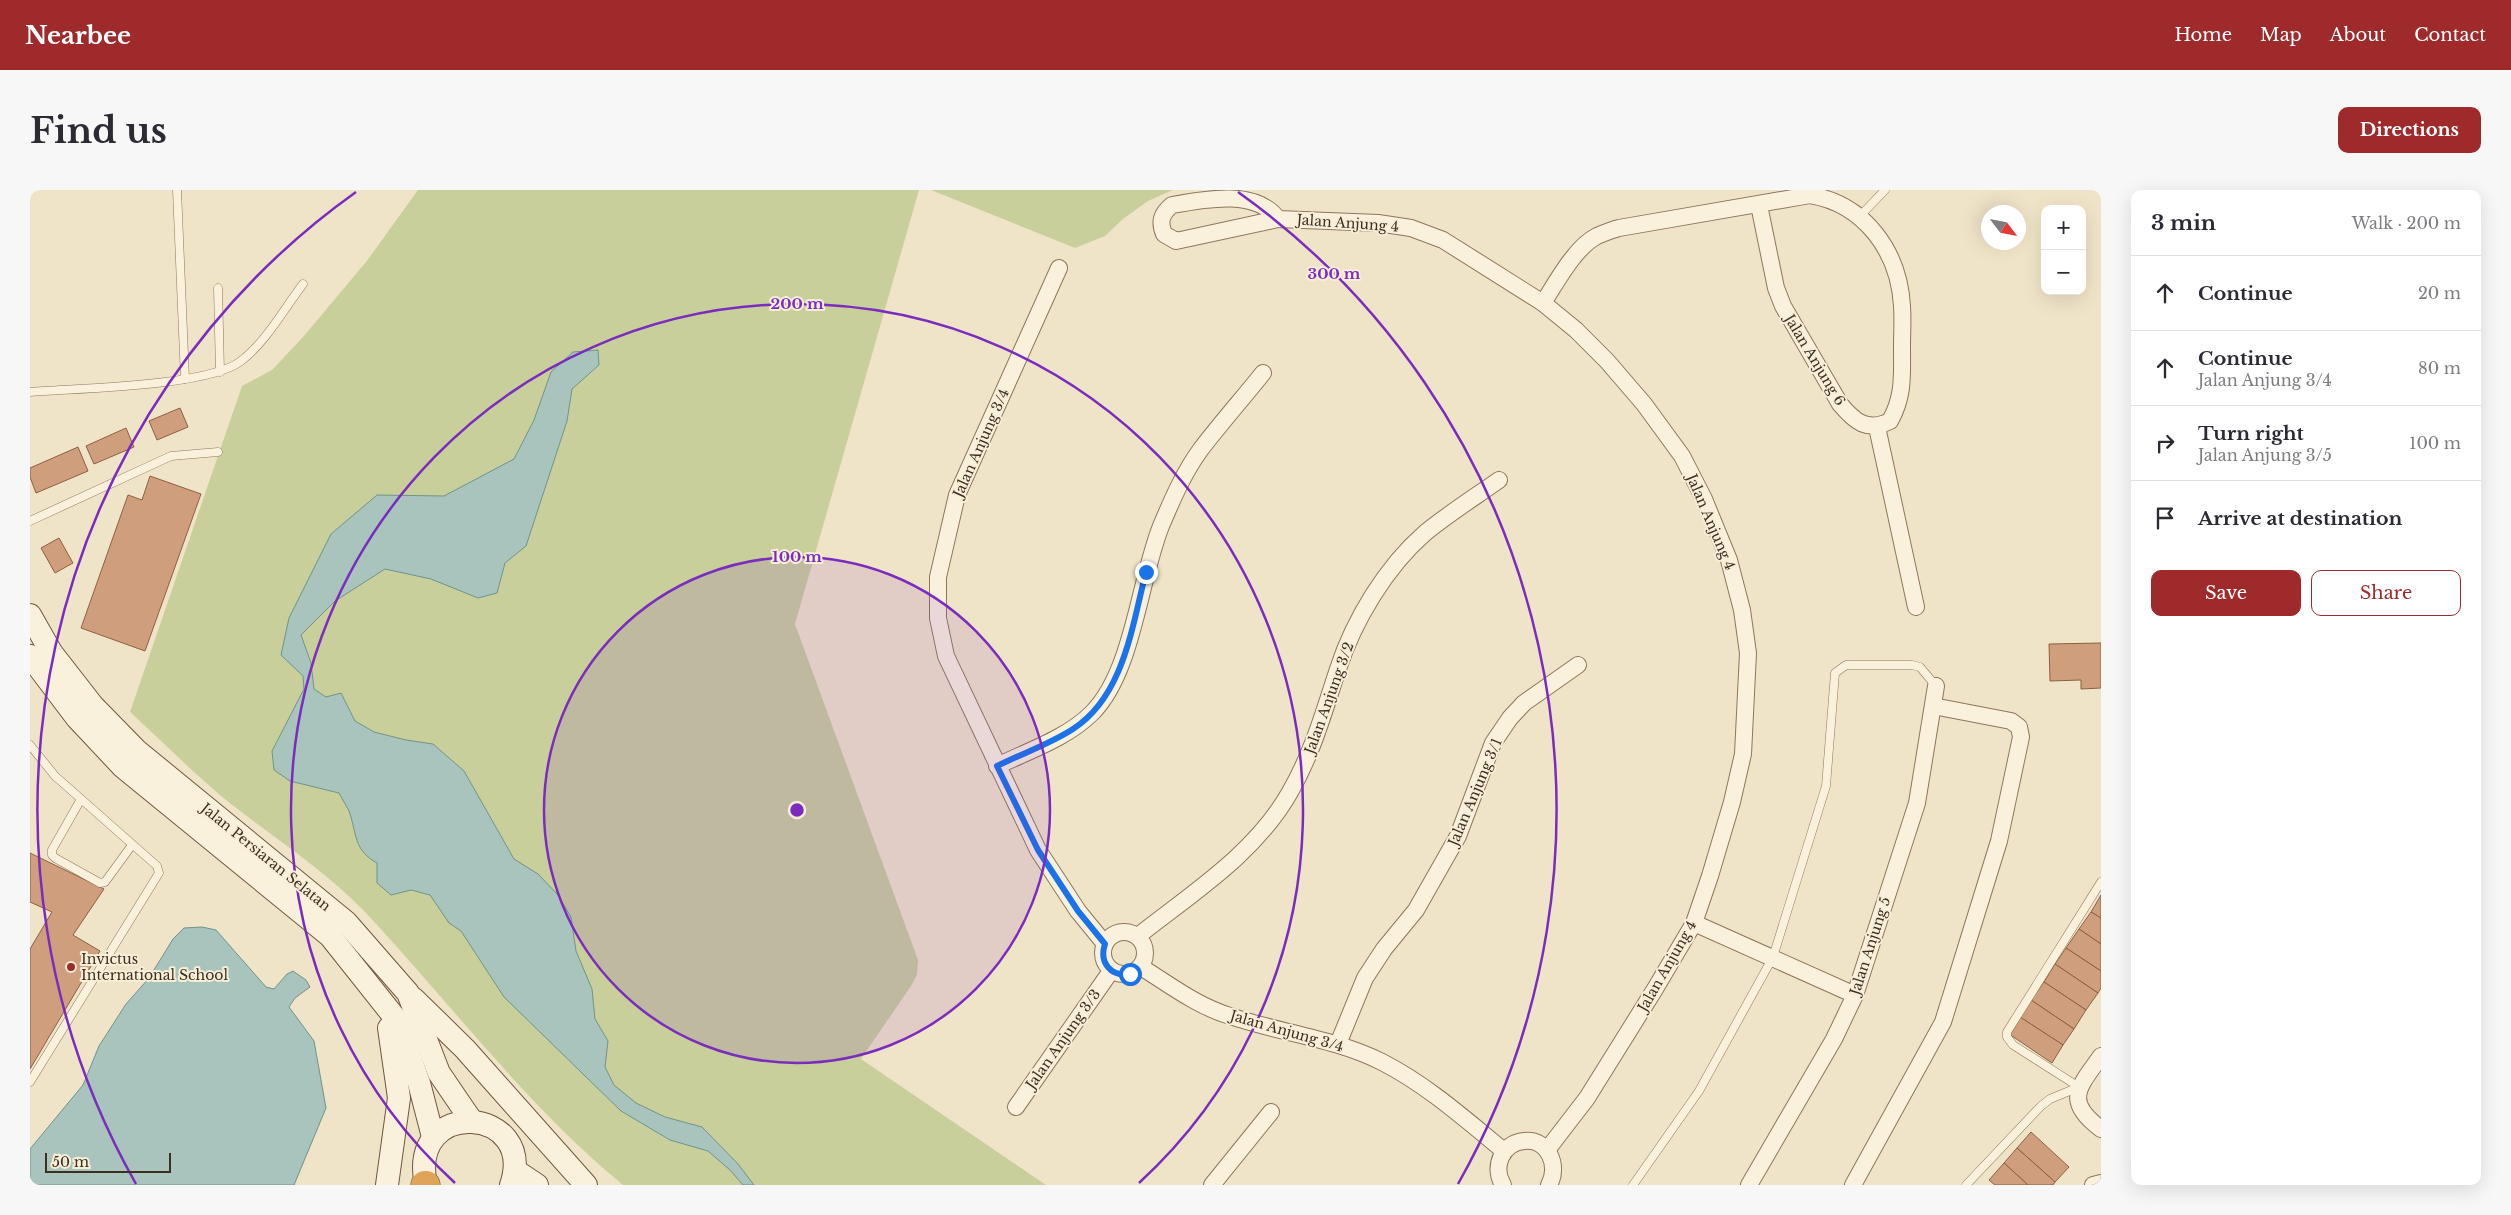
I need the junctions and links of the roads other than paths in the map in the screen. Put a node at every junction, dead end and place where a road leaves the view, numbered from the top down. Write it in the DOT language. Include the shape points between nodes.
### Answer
graph roads {
  1 [pos="177,190"];
  2 [pos="1885,190"];
  3 [pos="1759,204"];
  4 [pos="1860,216"];
  5 [pos="1278,219"];
  6 [pos="1059,268"];
  7 [pos="303,284"];
  8 [pos="218,288"];
  9 [pos="1543,303"];
  10 [pos="220,372"];
  11 [pos="1264,373"];
  12 [pos="185,379"];
  13 [pos="30,392"];
  14 [pos="1877,427"];
  15 [pos="218,452"];
  16 [pos="1499,480"];
  17 [pos="30,521"];
  18 [pos="1916,607"];
  19 [pos="30,615"];
  20 [pos="30,656"];
  21 [pos="1578,665"];
  22 [pos="1936,686"];
  23 [pos="1933,706"];
  24 [pos="30,745"];
  25 [pos="997,766"];
  26 [pos="81,799"];
  27 [pos="132,845"];
  28 [pos="2101,882"];
  29 [pos="1694,923"];
  30 [pos="1138,936"];
  31 [pos="1105,944"];
  32 [pos="1773,957"];
  33 [pos="1141,967"];
  34 [pos="1111,971"];
  35 [pos="408,993"];
  36 [pos="1854,995"];
  37 [pos="386,1006"];
  38 [pos="1338,1044"];
  39 [pos="2101,1056"];
  40 [pos="30,1082"];
  41 [pos="2079,1087"];
  42 [pos="1016,1107"];
  43 [pos="1271,1112"];
  44 [pos="471,1120"];
  45 [pos="2101,1129"];
  46 [pos="433,1138"];
  47 [pos="1547,1150"];
  48 [pos="1504,1151"];
  49 [pos="514,1178"];
  50 [pos="2101,1182"];
  51 [pos="387,1185"];
  52 [pos="426,1185"];
  53 [pos="537,1185"];
  54 [pos="586,1185"];
  55 [pos="1212,1185"];
  56 [pos="1503,1185"];
  57 [pos="1549,1185"];
  58 [pos="1633,1185"];
  59 [pos="1748,1185"];
  60 [pos="1853,1185"];
  61 [pos="1966,1185"];
  62 [pos="2093,1185"];
  1 -- 12 [label="lane"];
  2 -- 4 [label="lane"];
  3 -- 4 [label="street" via="1810,195 1829,198"];
  3 -- 9 [label="street" via="1619,228 1595,237 1564,271"];
  3 -- 14 [label="street, Jalan Anjung 6" via="1776,288 1783,306 1840,404 1850,416 1865,425"];
  4 -- 14 [label="street" via="1877,233 1890,254 1902,304 1902,393 1890,421"];
  5 -- 5 [label="street, Jalan Anjung 4" via="1176,241 1164,234 1161,220 1172,205 1241,192 1253,193 1264,199"];
  5 -- 9 [label="street, Jalan Anjung 4" via="1378,223 1411,228 1443,240"];
  6 -- 25 [label="street, Jalan Anjung 3/4" via="957,494 938,577 938,618 946,656"];
  7 -- 10 [label="lane" via="254,349 240,362"];
  8 -- 10 [label="lane"];
  9 -- 29 [label="street, Jalan Anjung 4" via="1607,361 1682,456 1704,499 1736,585 1748,653 1743,754 1732,802"];
  10 -- 12 [label="lane"];
  11 -- 25 [label="street" via="1200,450 1177,492 1161,528 1122,661 1110,687 1093,712 1073,729"];
  12 -- 13 [label="lane"];
  14 -- 18 [label="street"];
  15 -- 17 [label="lane" via="171,456"];
  16 -- 30 [label="street, Jalan Anjung 3/2" via="1426,533 1399,560 1374,596 1348,643 1313,746 1290,792 1266,827 1239,856"];
  19 -- 35 [label="street, Jalan Persiaran Selatan" via="51,652 87,698 136,750 346,922"];
  20 -- 37 [label="street, Jalan Persiaran Selatan" via="77,718 123,767 330,936"];
  21 -- 38 [label="street, Jalan Anjung 3/1" via="1524,703 1493,743 1458,836 1416,910 1365,978"];
  22 -- 23 [label="street, Jalan Anjung 5"];
  22 -- 32 [label="lane" via="1920,666 1846,665 1835,673 1826,786"];
  23 -- 36 [label="street, Jalan Anjung 5" via="1917,803"];
  23 -- 60 [label="street" via="2011,722 2019,727 2021,736 1999,841 1943,1022"];
  24 -- 26 [label="lane" via="55,776"];
  25 -- 31 [label="street, Jalan Anjung 3/4" via="1038,850 1078,911"];
  26 -- 27 [label="lane"];
  26 -- 27 [label="lane" via="52,850 55,858 100,883 105,882"];
  27 -- 40 [label="lane" via="157,866 160,873 157,880"];
  28 -- 41 [label="lane" via="2007,1032 2013,1045"];
  29 -- 32 [label="street"];
  29 -- 47 [label="street, Jalan Anjung 4" via="1611,1062"];
  30 -- 31 [label="street" via="1116,933"];
  30 -- 33 [label="street" via="1146,951"];
  31 -- 34 [label="street" via="1103,958"];
  32 -- 36 [label="street"];
  32 -- 58 [label="lane" via="1699,1091"];
  33 -- 34 [label="street" via="1123,975"];
  33 -- 38 [label="street, Jalan Anjung 3/4" via="1198,1003 1229,1016"];
  34 -- 42 [label="street, Jalan Anjung 3/3"];
  35 -- 44 [label="street, Jalan Persiaran Selatan" via="439,1073"];
  35 -- 54 [label="street" via="465,1049"];
  36 -- 59 [label="street, Jalan Anjung 5" via="1834,1039"];
  37 -- 46 [label="street, Jalan Persiaran Selatan" via="396,1019 419,1083"];
  37 -- 51 [label="street" via="399,1098"];
  38 -- 48 [label="street, Jalan Anjung 3/4" via="1382,1062 1436,1095"];
  39 -- 41 [label="street"];
  41 -- 45 [label="street" via="2080,1109"];
  41 -- 61 [label="lane" via="2040,1106"];
  43 -- 55 [label="street"];
  44 -- 46 [label="street" via="451,1124"];
  44 -- 49 [label="street" via="491,1125 505,1137 514,1152"];
  46 -- 52 [label="street" via="425,1152 422,1169"];
  47 -- 48 [label="street" via="1525,1140"];
  47 -- 57 [label="street" via="1553,1160 1554,1172"];
  48 -- 56 [label="street" via="1498,1170"];
  49 -- 53 [label="street"];
  50 -- 62 [label="street"];
}
